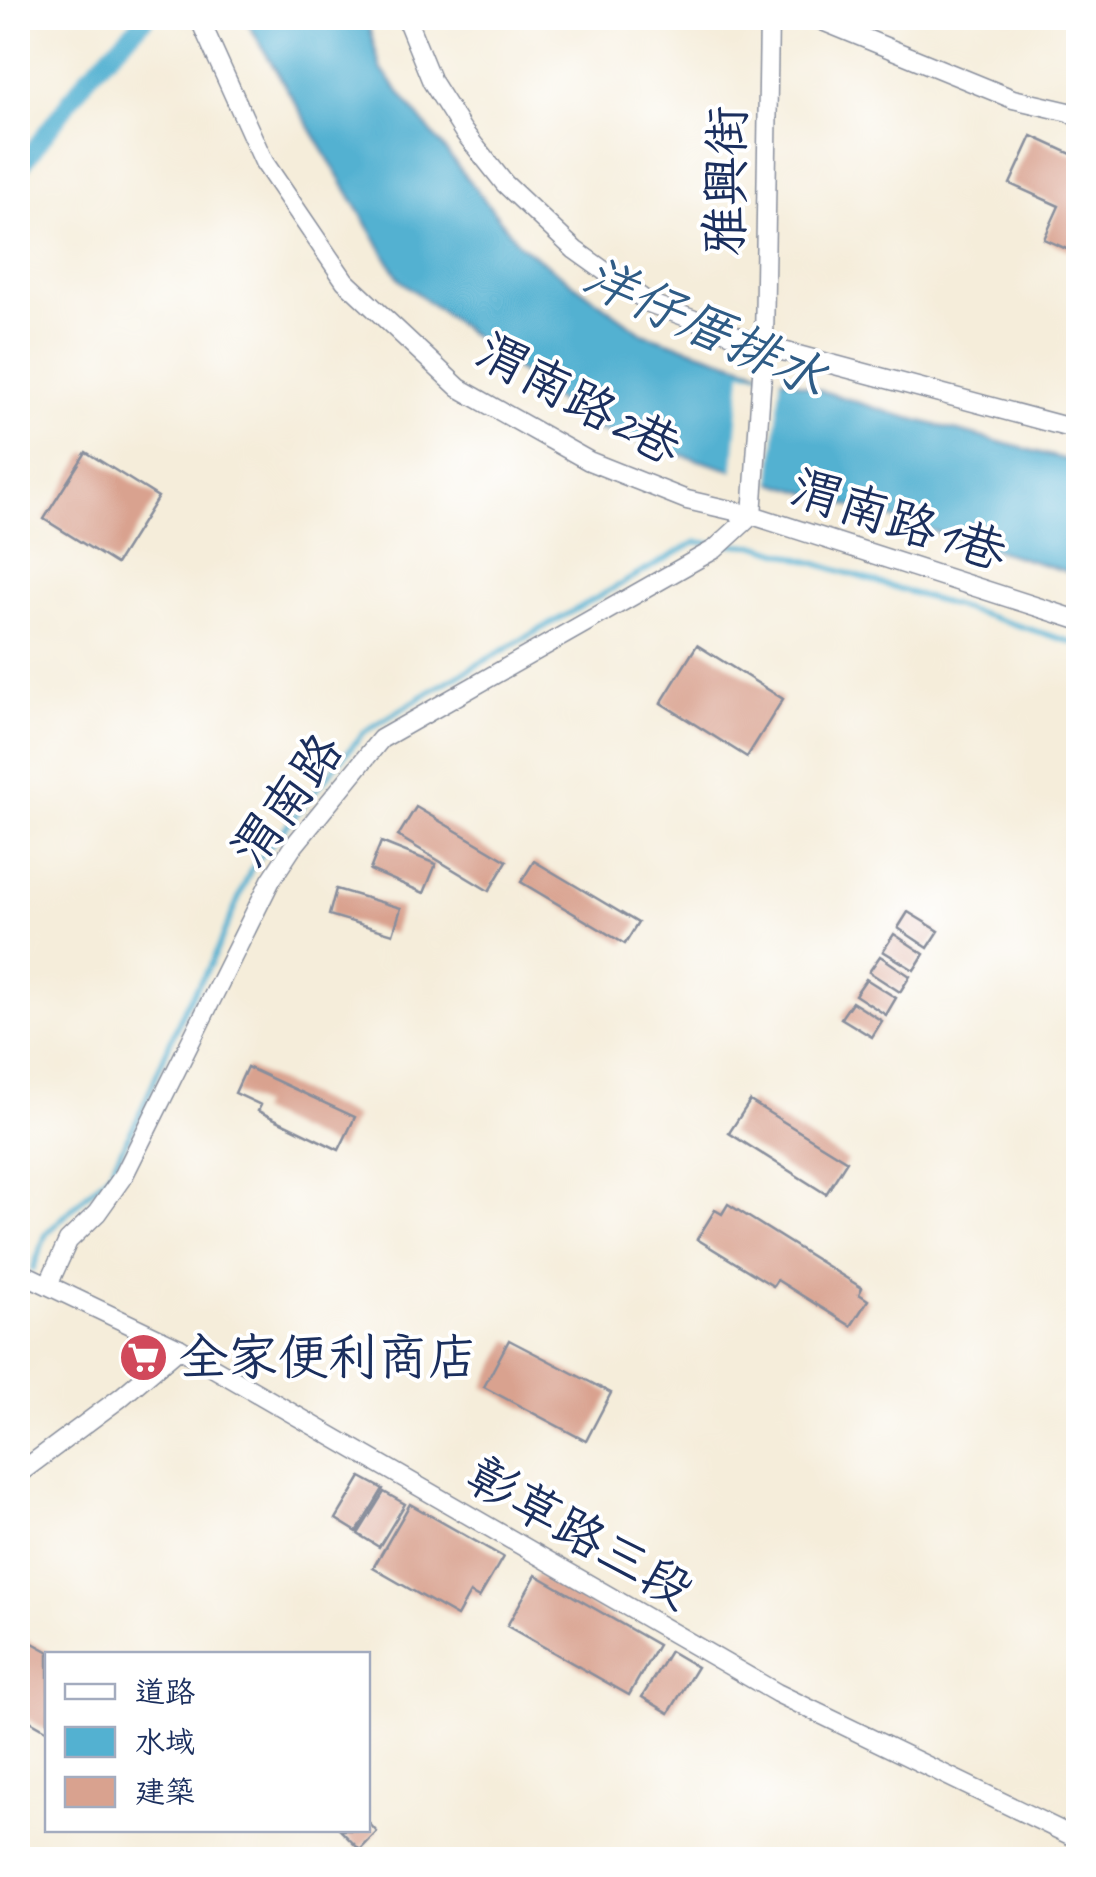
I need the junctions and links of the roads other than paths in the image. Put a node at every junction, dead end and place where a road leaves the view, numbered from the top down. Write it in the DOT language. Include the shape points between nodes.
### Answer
graph roads {
  1 [pos="199,18"];
  2 [pos="406,18"];
  3 [pos="768,18"];
  4 [pos="814,18"];
  5 [pos="1078,118"];
  6 [pos="764,346"];
  7 [pos="1078,430"];
  8 [pos="752,516"];
  9 [pos="1078,620"];
  10 [pos="18,1271"];
  11 [pos="48,1285"];
  12 [pos="179,1348"];
  13 [pos="18,1474"];
  14 [pos="1078,1840"];
  1 -- 8 [label="street, 渭南路2巷" via="264,162 345,281 459,388 589,461 687,500"];
  2 -- 6 [label="street" via="432,82 463,131 544,222 649,303"];
  3 -- 6 [label="street, 雅興街"];
  4 -- 5 [label="street" via="1013,100"];
  6 -- 7 [label="street"];
  6 -- 8 [label="street, 雅興街"];
  8 -- 9 [label="street, 渭南路1巷"];
  8 -- 11 [label="street, 渭南路" via="716,549 381,739 271,880 124,1175 68,1241"];
  10 -- 11 [label="street, 彰草路三段"];
  11 -- 12 [label="street, 彰草路三段"];
  12 -- 13 [label="street"];
  12 -- 14 [label="street, 彰草路三段" via="777,1692"];
}
